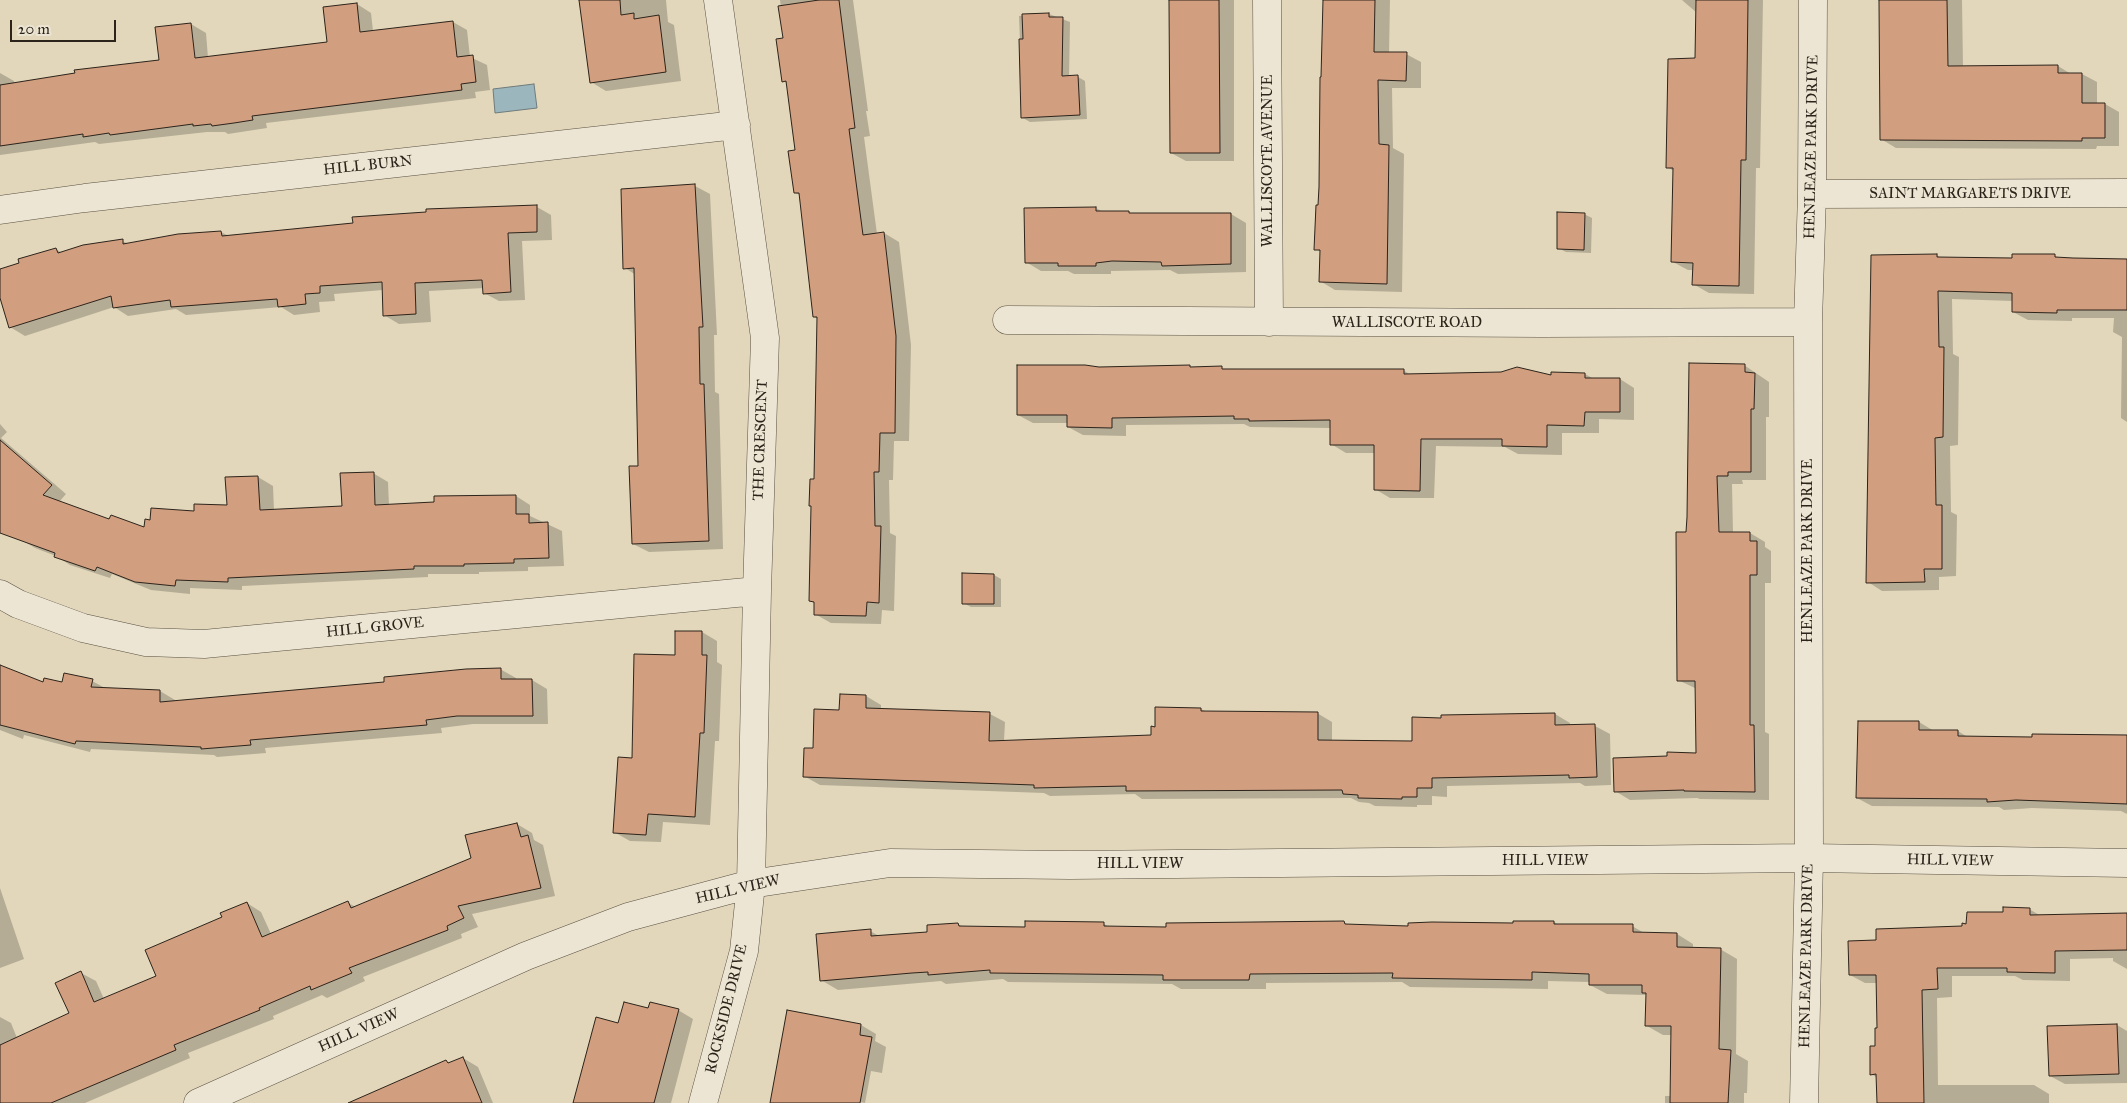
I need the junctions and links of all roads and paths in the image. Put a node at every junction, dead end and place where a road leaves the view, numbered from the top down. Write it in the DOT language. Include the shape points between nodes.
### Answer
graph roads {
  1 [pos="718,0"];
  2 [pos="1267,0"];
  3 [pos="1813,0"];
  4 [pos="736,125"];
  5 [pos="1812,194"];
  6 [pos="2127,194"];
  7 [pos="0,210"];
  8 [pos="1007,320"];
  9 [pos="1269,322"];
  10 [pos="1808,322"];
  11 [pos="757,590"];
  12 [pos="0,594"];
  13 [pos="1810,858"];
  14 [pos="2127,863"];
  15 [pos="751,884"];
  16 [pos="198,1103"];
  17 [pos="703,1103"];
  18 [pos="1804,1103"];
  1 -- 4 [label="street, THE CRESCENT"];
  2 -- 9 [label="street, WALLISCOTE AVENUE"];
  3 -- 5 [label="street, HENLEAZE PARK DRIVE"];
  4 -- 7 [label="street, HILL BURN"];
  4 -- 11 [label="street, THE CRESCENT" via="765,338"];
  5 -- 6 [label="street, SAINT MARGARETS DRIVE"];
  5 -- 10 [label="street, HENLEAZE PARK DRIVE"];
  8 -- 9 [label="street, WALLISCOTE ROAD"];
  9 -- 10 [label="street, WALLISCOTE ROAD"];
  10 -- 13 [label="street, HENLEAZE PARK DRIVE"];
  11 -- 12 [label="street, HILL GROVE" via="204,644 146,642 83,628"];
  11 -- 15 [label="street, THE CRESCENT"];
  13 -- 14 [label="street, HILL VIEW"];
  13 -- 15 [label="street, HILL VIEW" via="1080,865 890,863"];
  13 -- 18 [label="street, HENLEAZE PARK DRIVE"];
  15 -- 16 [label="street, HILL VIEW" via="628,917 526,956"];
  15 -- 17 [label="street, ROCKSIDE DRIVE" via="744,951"];
}
